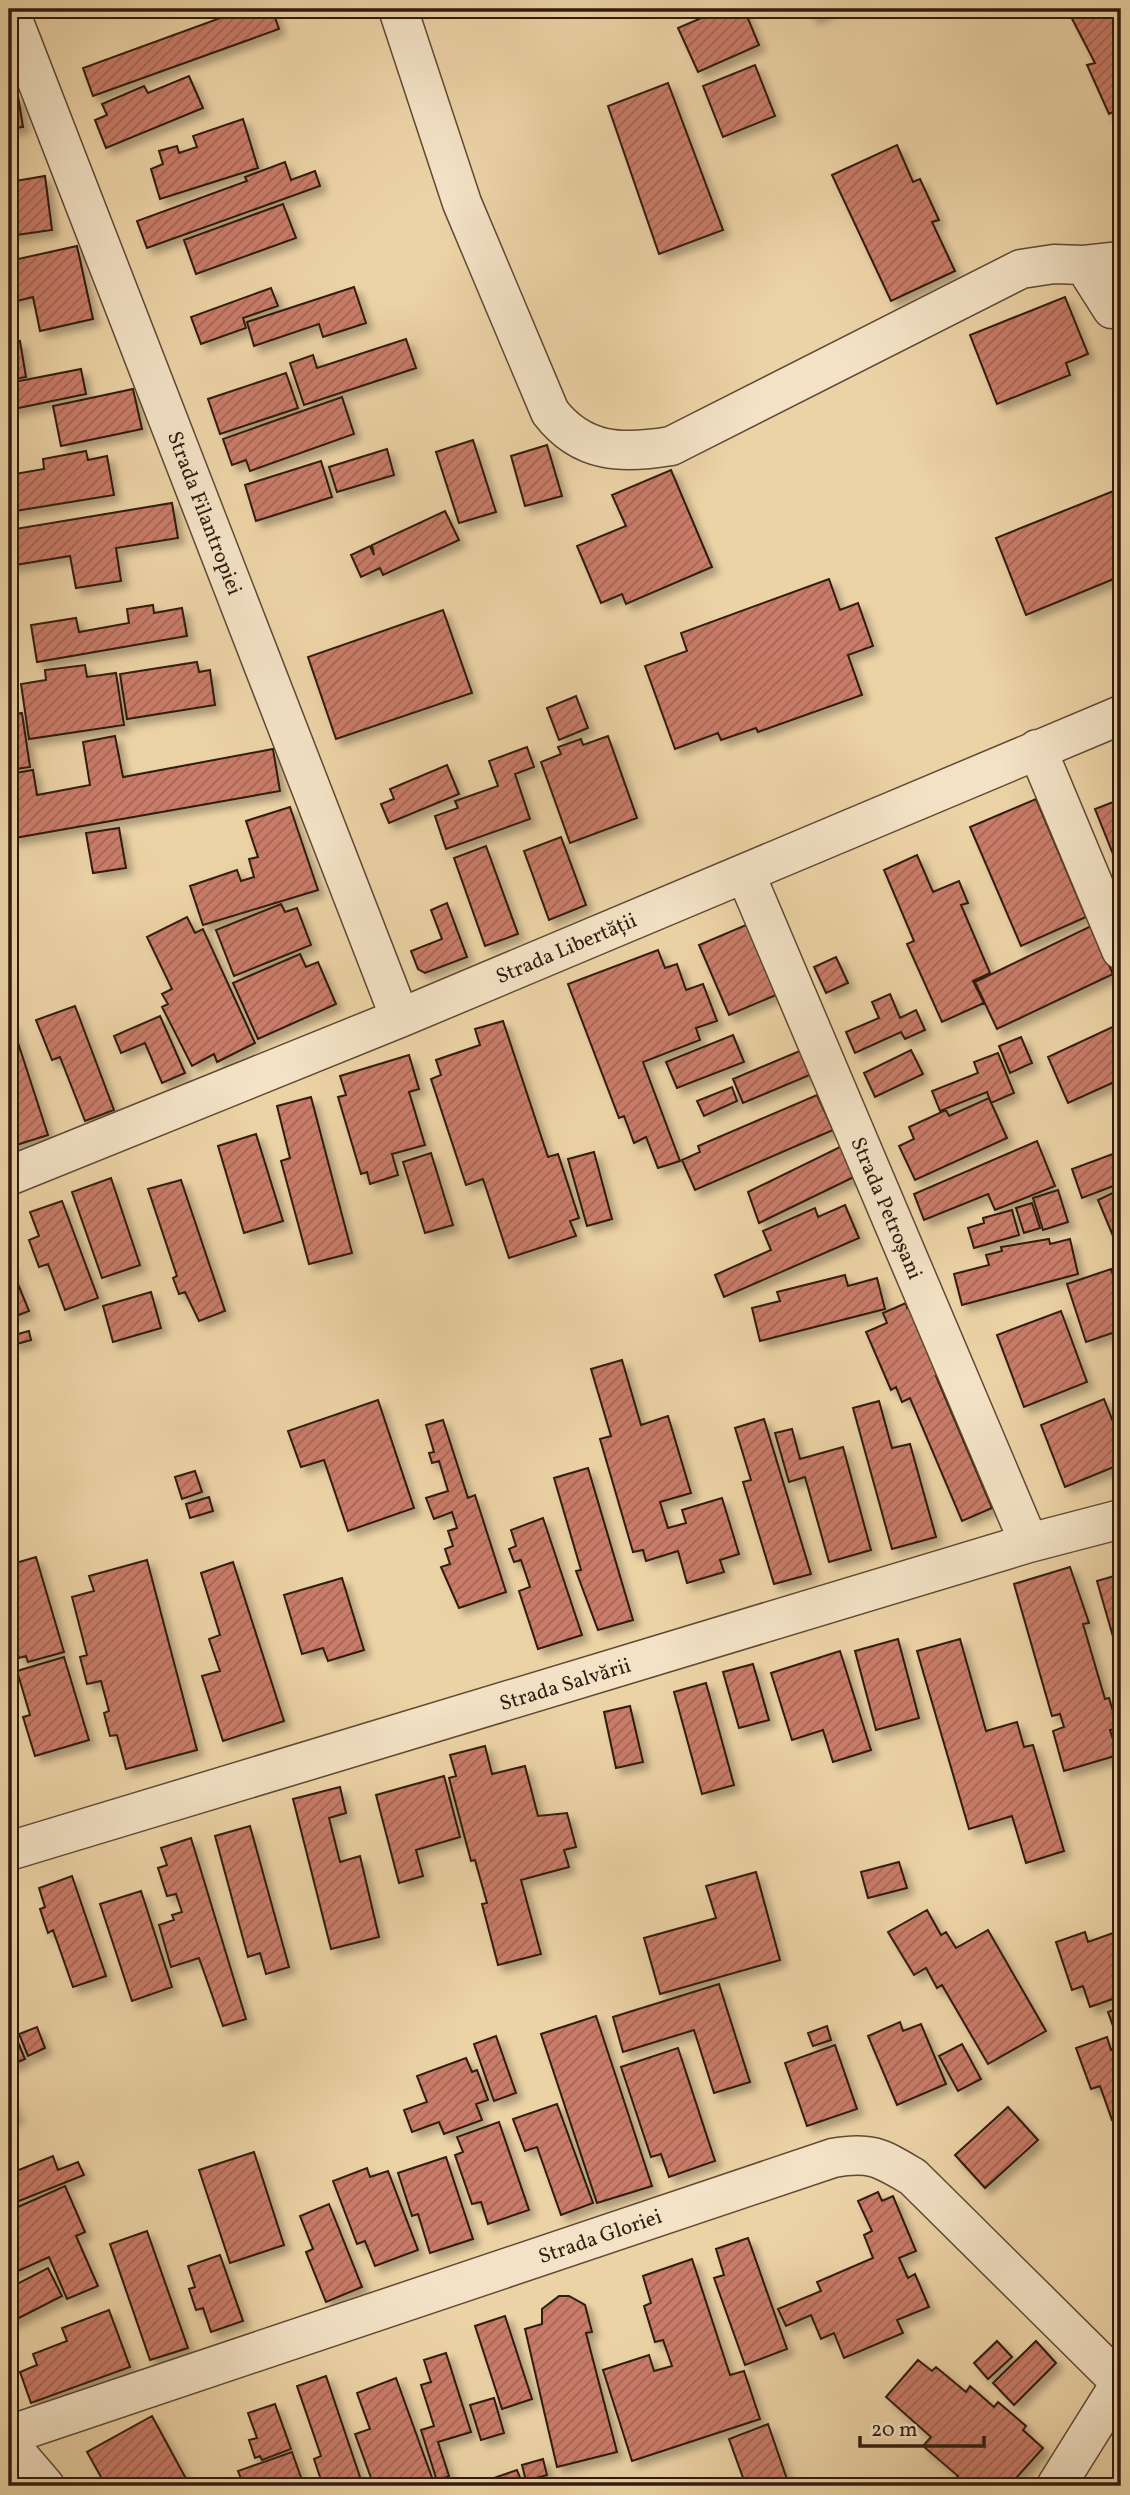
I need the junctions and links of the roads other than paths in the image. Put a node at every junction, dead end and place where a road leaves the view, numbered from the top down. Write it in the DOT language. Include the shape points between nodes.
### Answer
graph roads {
  1 [pos="9,9"];
  2 [pos="398,9"];
  3 [pos="1103,263"];
  4 [pos="1121,309"];
  5 [pos="1121,715"];
  6 [pos="1037,749"];
  7 [pos="745,873"];
  8 [pos="1121,950"];
  9 [pos="400,1017"];
  10 [pos="9,1176"];
  11 [pos="1121,1519"];
  12 [pos="1029,1543"];
  13 [pos="9,1851"];
  14 [pos="1121,2383"];
  15 [pos="9,2435"];
  16 [pos="9,2444"];
  17 [pos="45,2486"];
  18 [pos="1056,2486"];
  1 -- 9 [label="street, Strada Filantropiei"];
  2 -- 3 [label="street" via="462,204 550,412 561,427 606,449 634,452 671,446 1021,269"];
  3 -- 4 [label="street" via="1112,309"];
  5 -- 6 [label="street, Strada Libertății"];
  6 -- 7 [label="street, Strada Libertății"];
  6 -- 8 [label="street"];
  7 -- 9 [label="street, Strada Libertății"];
  7 -- 12 [label="street, Strada Petroșani"];
  9 -- 10 [label="street, Strada Libertății"];
  11 -- 12 [label="street, Strada Salvării"];
  12 -- 13 [label="street, Strada Salvării"];
  14 -- 15 [label="street, Strada Gloriei" via="913,2177 877,2155 858,2154 833,2158"];
  14 -- 18 [label="street"];
  16 -- 17 [label="street"];
}
